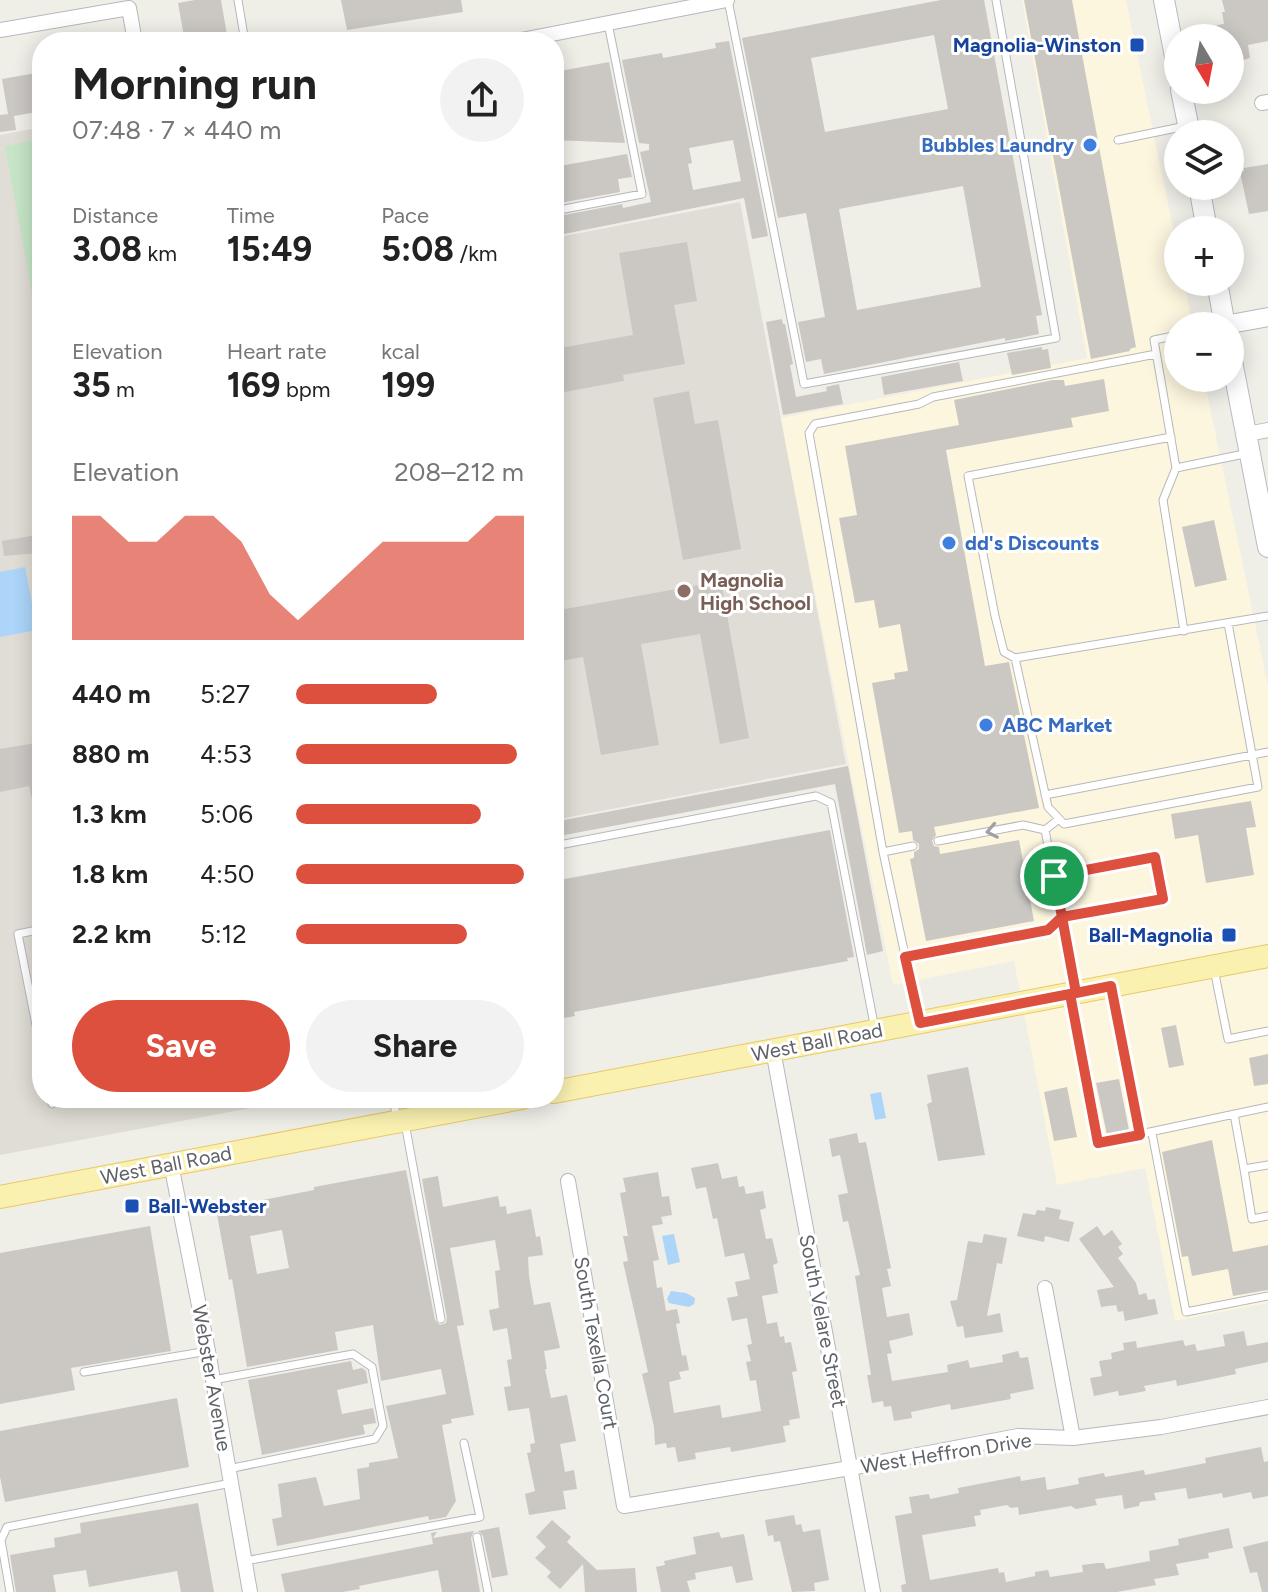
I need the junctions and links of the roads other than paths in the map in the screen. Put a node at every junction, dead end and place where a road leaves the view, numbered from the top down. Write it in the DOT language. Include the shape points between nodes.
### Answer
graph roads {
  1 [pos="238,0"];
  2 [pos="727,0"];
  3 [pos="996,0"];
  4 [pos="1164,0"];
  5 [pos="683,4"];
  6 [pos="608,23"];
  7 [pos="1169,24"];
  8 [pos="0,30"];
  9 [pos="133,32"];
  10 [pos="243,32"];
  11 [pos="562,32"];
  12 [pos="1164,134"];
  13 [pos="1118,140"];
  14 [pos="564,209"];
  15 [pos="1268,317"];
  16 [pos="1244,322"];
  17 [pos="1164,338"];
  18 [pos="1156,354"];
  19 [pos="1238,392"];
  20 [pos="1268,430"];
  21 [pos="1171,437"];
  22 [pos="1248,444"];
  23 [pos="1176,468"];
  24 [pos="1268,547"];
  25 [pos="1268,616"];
  26 [pos="1228,623"];
  27 [pos="1184,631"];
  28 [pos="1015,658"];
  29 [pos="1268,752"];
  30 [pos="1252,755"];
  31 [pos="1045,795"];
  32 [pos="1059,819"];
  33 [pos="1045,830"];
  34 [pos="938,841"];
  35 [pos="564,844"];
  36 [pos="913,846"];
  37 [pos="883,852"];
  38 [pos="1054,876"];
  39 [pos="1062,917"];
  40 [pos="32,931"];
  41 [pos="1268,956"];
  42 [pos="905,957"];
  43 [pos="1213,967"];
  44 [pos="1111,986"];
  45 [pos="1073,993"];
  46 [pos="32,1005"];
  47 [pos="920,1023"];
  48 [pos="876,1031"];
  49 [pos="1268,1031"];
  50 [pos="773,1050"];
  51 [pos="564,1090"];
  52 [pos="1268,1107"];
  53 [pos="396,1108"];
  54 [pos="444,1108"];
  55 [pos="1234,1114"];
  56 [pos="401,1121"];
  57 [pos="1152,1133"];
  58 [pos="1140,1135"];
  59 [pos="171,1164"];
  60 [pos="1268,1165"];
  61 [pos="1244,1169"];
  62 [pos="568,1181"];
  63 [pos="0,1197"];
  64 [pos="1268,1216"];
  65 [pos="1045,1288"];
  66 [pos="1268,1296"];
  67 [pos="441,1319"];
  68 [pos="208,1351"];
  69 [pos="84,1372"];
  70 [pos="213,1380"];
  71 [pos="1268,1407"];
  72 [pos="1073,1438"];
  73 [pos="464,1443"];
  74 [pos="850,1468"];
  75 [pos="230,1476"];
  76 [pos="624,1506"];
  77 [pos="477,1537"];
  78 [pos="245,1561"];
  79 [pos="10,1592"];
  80 [pos="250,1592"];
  81 [pos="488,1592"];
  82 [pos="873,1592"];
  1 -- 10 [label="lane"];
  2 -- 3 [label="lane" via="804,384 1056,338"];
  2 -- 5 [label="street"];
  4 -- 7 [label="main road"];
  5 -- 6 [label="street"];
  6 -- 11 [label="street"];
  6 -- 14 [label="lane" via="642,194"];
  8 -- 9 [label="street" via="129,8"];
  12 -- 13 [label="lane"];
  15 -- 16 [label="street"];
  17 -- 18 [label="lane" via="1154,340"];
  18 -- 21 [label="lane"];
  18 -- 37 [label="lane" via="933,397 815,424 809,433"];
  19 -- 22 [label="main road"];
  20 -- 22 [label="street"];
  21 -- 23 [label="lane"];
  21 -- 28 [label="lane" via="968,476 1004,652"];
  22 -- 23 [label="lane"];
  22 -- 24 [label="main road"];
  23 -- 27 [label="lane" via="1163,500"];
  25 -- 26 [label="lane"];
  26 -- 27 [label="lane"];
  26 -- 30 [label="lane"];
  27 -- 28 [label="lane"];
  28 -- 31 [label="lane"];
  29 -- 30 [label="lane"];
  30 -- 31 [label="lane"];
  30 -- 32 [label="lane" via="1258,787 1064,824"];
  31 -- 32 [label="lane"];
  32 -- 33 [label="lane"];
  33 -- 34 [label="lane, one-way" via="1023,825"];
  33 -- 38 [label="lane"];
  35 -- 48 [label="lane" via="816,796 831,803"];
  36 -- 37 [label="lane"];
  37 -- 42 [label="lane"];
  38 -- 39 [label="lane"];
  38 -- 39 [label="lane" via="1155,857 1163,899"];
  39 -- 42 [label="lane" via="1048,930"];
  39 -- 45 [label="lane"];
  40 -- 46 [label="lane" via="18,934"];
  41 -- 43 [label="main road, West Ball Road"];
  42 -- 47 [label="lane"];
  43 -- 44 [label="main road, West Ball Road"];
  43 -- 49 [label="lane" via="1228,1039"];
  44 -- 45 [label="main road, West Ball Road"];
  44 -- 58 [label="lane"];
  45 -- 47 [label="main road, West Ball Road"];
  45 -- 58 [label="lane" via="1098,1143"];
  47 -- 48 [label="main road, West Ball Road"];
  48 -- 50 [label="main road, West Ball Road"];
  50 -- 51 [label="main road, West Ball Road"];
  50 -- 74 [label="street, South Velare Street"];
  52 -- 55 [label="lane"];
  53 -- 56 [label="lane"];
  54 -- 56 [label="main road, West Ball Road"];
  55 -- 57 [label="lane"];
  55 -- 61 [label="lane"];
  56 -- 59 [label="main road, West Ball Road"];
  56 -- 67 [label="lane"];
  57 -- 58 [label="lane"];
  57 -- 66 [label="lane" via="1186,1312"];
  59 -- 63 [label="main road, West Ball Road"];
  59 -- 68 [label="street, Webster Avenue"];
  60 -- 61 [label="lane"];
  61 -- 64 [label="lane" via="1252,1219"];
  62 -- 76 [label="street, South Texella Court"];
  65 -- 72 [label="street"];
  68 -- 69 [label="lane"];
  68 -- 70 [label="street, Webster Avenue"];
  70 -- 75 [label="street, Webster Avenue"];
  70 -- 75 [label="lane" via="353,1354 372,1367 383,1426 375,1439"];
  71 -- 72 [label="street, West Heffron Drive"];
  72 -- 74 [label="street, West Heffron Drive" via="1018,1436"];
  73 -- 78 [label="lane" via="480,1517"];
  74 -- 76 [label="street, West Heffron Drive"];
  74 -- 82 [label="street, South Velare Street"];
  75 -- 78 [label="street, Webster Avenue"];
  75 -- 79 [label="lane" via="12,1524 1,1536"];
  77 -- 81 [label="lane"];
  78 -- 80 [label="street, Webster Avenue"];
}
